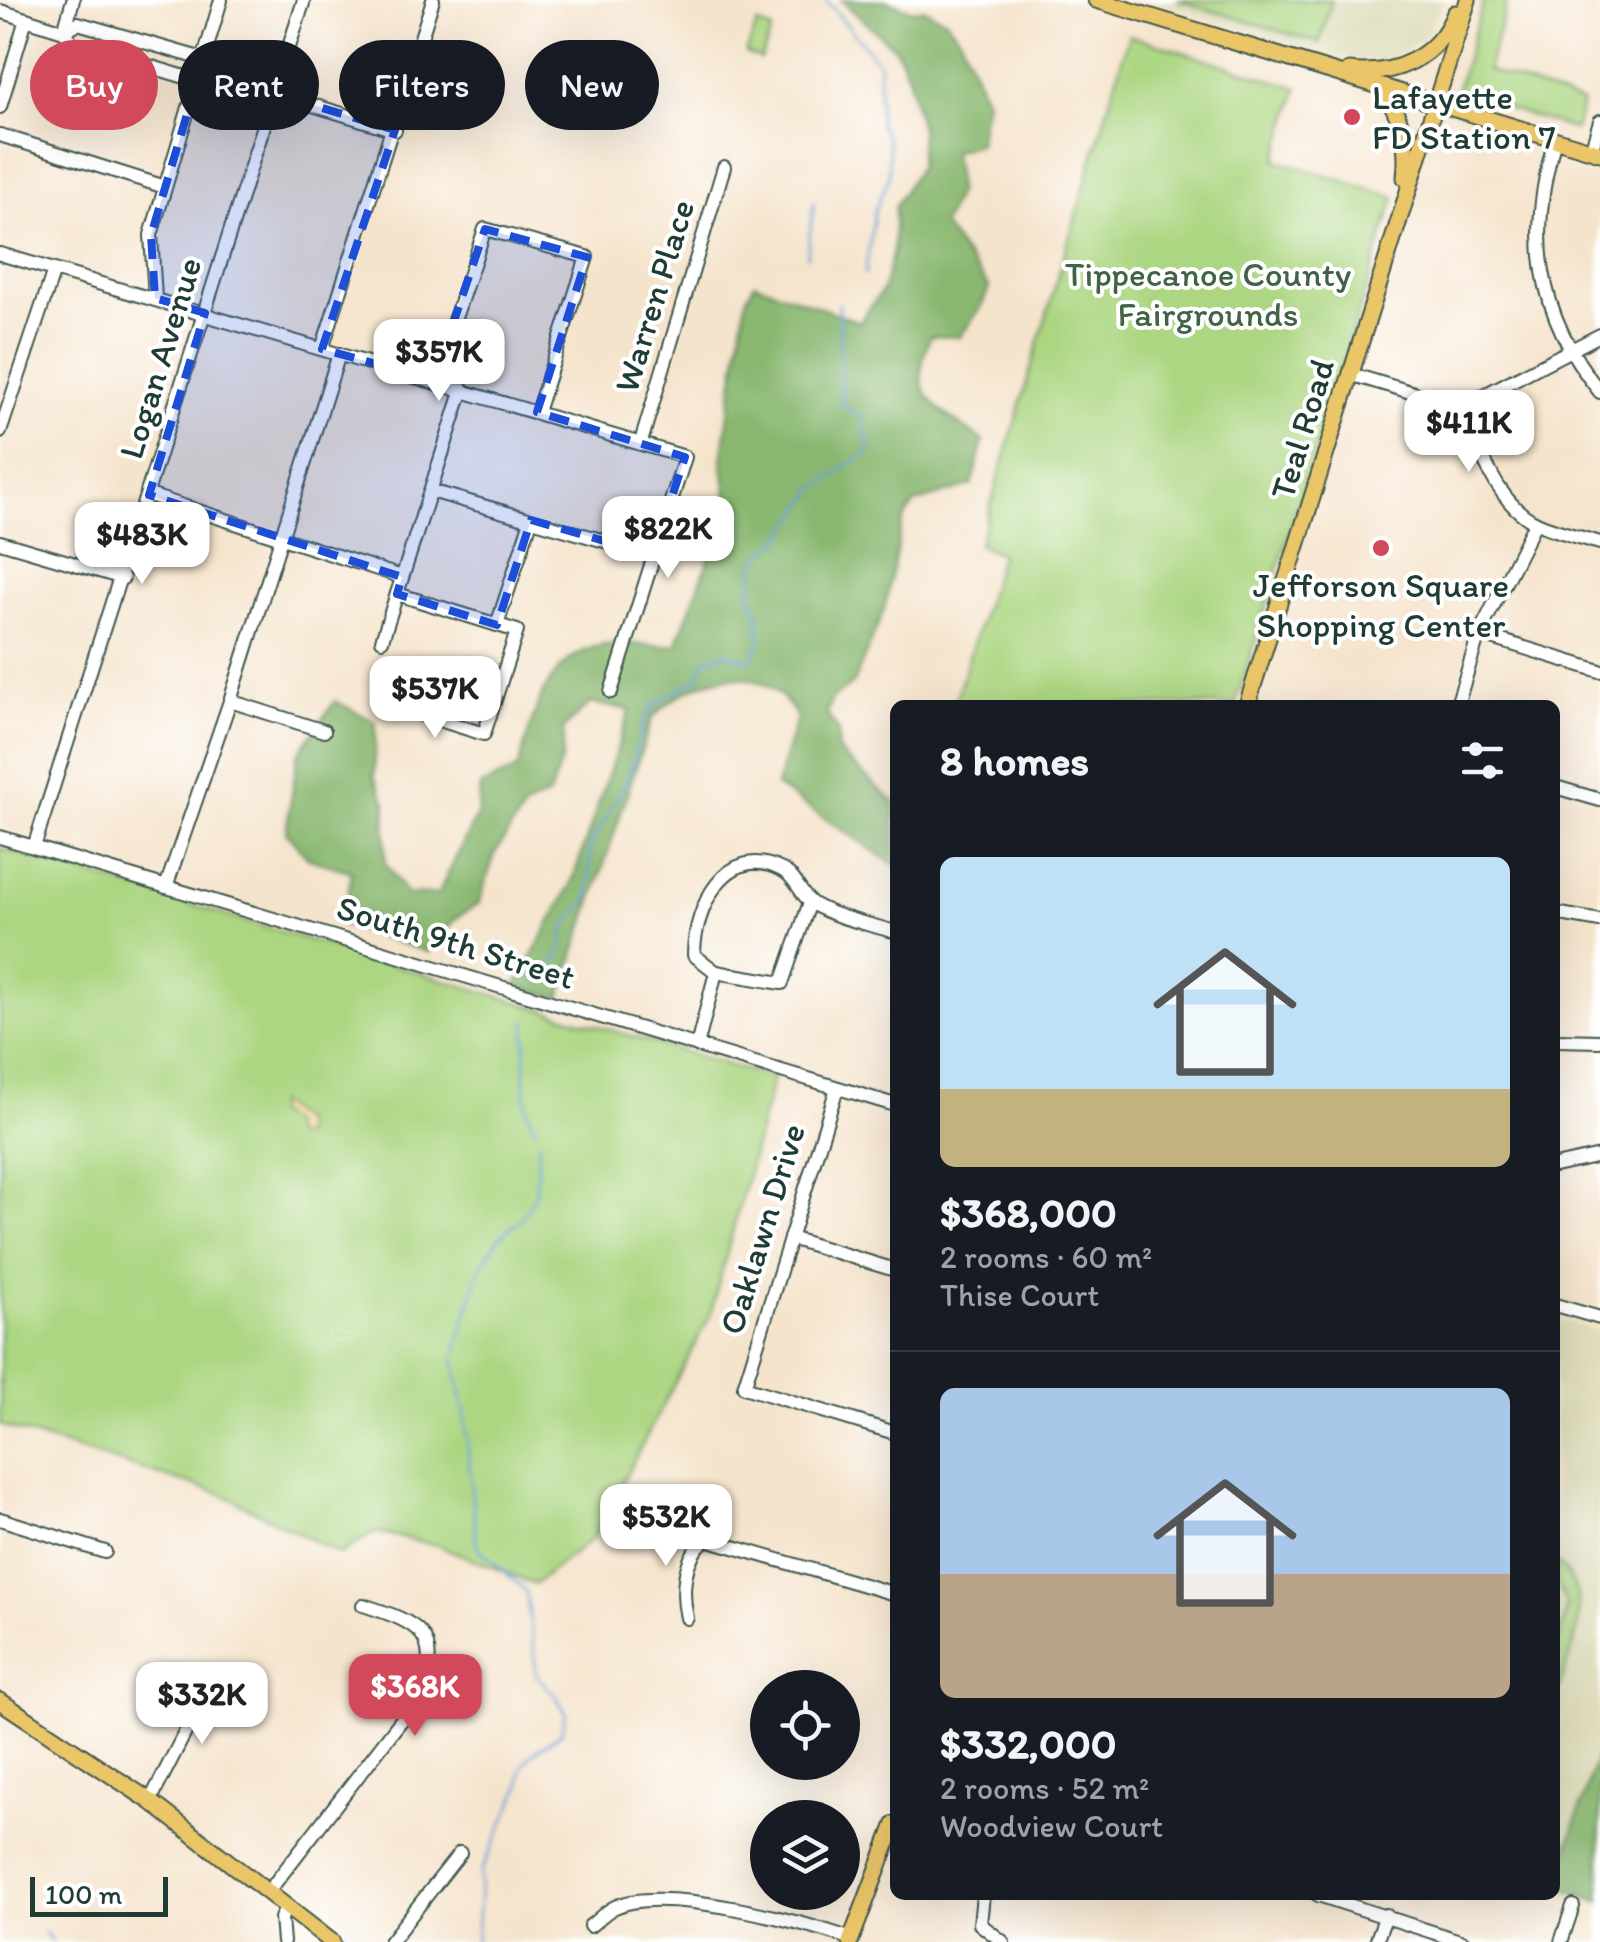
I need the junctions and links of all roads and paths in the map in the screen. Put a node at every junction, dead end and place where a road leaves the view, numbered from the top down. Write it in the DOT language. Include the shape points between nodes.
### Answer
graph roads {
  1 [pos="73,0"];
  2 [pos="221,0"];
  3 [pos="304,0"];
  4 [pos="433,0"];
  5 [pos="1096,0"];
  6 [pos="1460,0"];
  7 [pos="1468,0"];
  8 [pos="0,11"];
  9 [pos="26,19"];
  10 [pos="64,31"];
  11 [pos="208,40"];
  12 [pos="291,40"];
  13 [pos="421,40"];
  14 [pos="178,62"];
  15 [pos="178,66"];
  16 [pos="1309,66"];
  17 [pos="1382,88"];
  18 [pos="1436,104"];
  19 [pos="0,107"];
  20 [pos="1600,120"];
  21 [pos="180,130"];
  22 [pos="262,130"];
  23 [pos="395,130"];
  24 [pos="0,135"];
  25 [pos="1555,140"];
  26 [pos="1596,152"];
  27 [pos="724,168"];
  28 [pos="162,186"];
  29 [pos="1394,233"];
  30 [pos="0,254"];
  31 [pos="54,270"];
  32 [pos="155,298"];
  33 [pos="205,314"];
  34 [pos="1600,335"];
  35 [pos="322,349"];
  36 [pos="1572,349"];
  37 [pos="339,354"];
  38 [pos="1350,374"];
  39 [pos="434,380"];
  40 [pos="463,389"];
  41 [pos="1600,392"];
  42 [pos="1461,407"];
  43 [pos="538,412"];
  44 [pos="0,432"];
  45 [pos="641,442"];
  46 [pos="431,491"];
  47 [pos="149,495"];
  48 [pos="531,520"];
  49 [pos="1535,523"];
  50 [pos="282,540"];
  51 [pos="0,542"];
  52 [pos="1600,543"];
  53 [pos="653,556"];
  54 [pos="402,576"];
  55 [pos="123,578"];
  56 [pos="397,594"];
  57 [pos="497,625"];
  58 [pos="1479,634"];
  59 [pos="382,640"];
  60 [pos="1600,671"];
  61 [pos="611,692"];
  62 [pos="1249,700"];
  63 [pos="1459,700"];
  64 [pos="230,701"];
  65 [pos="398,708"];
  66 [pos="324,730"];
  67 [pos="1560,788"];
  68 [pos="1600,800"];
  69 [pos="0,837"];
  70 [pos="34,847"];
  71 [pos="166,887"];
  72 [pos="810,902"];
  73 [pos="1560,913"];
  74 [pos="1600,921"];
  75 [pos="890,930"];
  76 [pos="716,972"];
  77 [pos="1560,1040"];
  78 [pos="1600,1041"];
  79 [pos="697,1046"];
  80 [pos="837,1088"];
  81 [pos="890,1104"];
  82 [pos="1600,1156"];
  83 [pos="1560,1165"];
  84 [pos="790,1238"];
  85 [pos="890,1268"];
  86 [pos="1560,1306"];
  87 [pos="1600,1318"];
  88 [pos="890,1431"];
  89 [pos="0,1519"];
  90 [pos="105,1552"];
  91 [pos="890,1593"];
  92 [pos="363,1605"];
  93 [pos="687,1618"];
  94 [pos="215,1674"];
  95 [pos="0,1701"];
  96 [pos="150,1801"];
  97 [pos="890,1837"];
  98 [pos="460,1853"];
  99 [pos="268,1892"];
  100 [pos="983,1900"];
  101 [pos="1334,1900"];
  102 [pos="1573,1906"];
  103 [pos="287,1907"];
  104 [pos="1386,1916"];
  105 [pos="590,1926"];
  106 [pos="326,1940"];
  107 [pos="851,1940"];
  108 [pos="283,1942"];
  109 [pos="390,1942"];
  110 [pos="1003,1942"];
  111 [pos="1376,1942"];
  112 [pos="1464,1942"];
  113 [pos="1561,1942"];
  1 -- 10 [label="street"];
  2 -- 11 [label="street"];
  3 -- 12 [label="street, Logan Avenue"];
  4 -- 13 [label="street"];
  5 -- 16 [label="main road"];
  6 -- 16 [label="main road" via="1437,45 1396,69 1361,73"];
  7 -- 18 [label="main road, Teal Road"];
  8 -- 9 [label="street"];
  9 -- 10 [label="street"];
  9 -- 19 [label="street"];
  10 -- 14 [label="street" via="78,23"];
  10 -- 15 [label="street" via="72,43"];
  16 -- 17 [label="main road"];
  17 -- 18 [label="main road"];
  17 -- 29 [label="main road" via="1406,141"];
  18 -- 25 [label="main road"];
  18 -- 29 [label="main road, Teal Road"];
  20 -- 26 [label="street"];
  21 -- 28 [label="street"];
  22 -- 33 [label="street, Logan Avenue"];
  23 -- 35 [label="street"];
  24 -- 28 [label="street"];
  25 -- 26 [label="main road"];
  25 -- 36 [label="street" via="1540,191 1537,236 1550,302"];
  27 -- 45 [label="street, Warren Place"];
  28 -- 32 [label="street" via="151,235"];
  29 -- 38 [label="main road, Teal Road"];
  30 -- 31 [label="street"];
  31 -- 32 [label="street"];
  31 -- 44 [label="street"];
  32 -- 33 [label="street"];
  33 -- 35 [label="street"];
  33 -- 47 [label="street, Logan Avenue"];
  34 -- 36 [label="street"];
  35 -- 37 [label="street"];
  36 -- 41 [label="street"];
  36 -- 42 [label="street"];
  37 -- 39 [label="street"];
  37 -- 50 [label="street"];
  38 -- 42 [label="street"];
  38 -- 62 [label="main road, Teal Road"];
  39 -- 40 [label="street"];
  39 -- 43 [label="street" via="485,229 586,257"];
  40 -- 43 [label="street"];
  40 -- 46 [label="street"];
  42 -- 49 [label="street" via="1502,492"];
  43 -- 45 [label="street"];
  45 -- 53 [label="street" via="685,457"];
  46 -- 48 [label="street"];
  46 -- 54 [label="street"];
  47 -- 50 [label="street"];
  47 -- 55 [label="street, Logan Avenue"];
  48 -- 53 [label="street"];
  48 -- 57 [label="street"];
  49 -- 52 [label="street"];
  49 -- 58 [label="street"];
  50 -- 54 [label="street"];
  50 -- 64 [label="street"];
  51 -- 55 [label="street"];
  53 -- 61 [label="street"];
  54 -- 56 [label="street"];
  55 -- 70 [label="street, Logan Avenue"];
  56 -- 57 [label="street"];
  56 -- 59 [label="street"];
  57 -- 65 [label="street" via="517,631 484,734"];
  58 -- 60 [label="street"];
  58 -- 63 [label="street"];
  64 -- 66 [label="street"];
  64 -- 71 [label="street"];
  67 -- 68 [label="street"];
  69 -- 70 [label="street, South 9th Street"];
  70 -- 71 [label="street, South 9th Street"];
  71 -- 79 [label="street, South 9th Street"];
  72 -- 75 [label="street"];
  72 -- 76 [label="street" via="782,983"];
  72 -- 76 [label="street" via="778,867 750,863 722,875 694,944 694,955"];
  73 -- 74 [label="street"];
  76 -- 79 [label="street"];
  77 -- 78 [label="street"];
  79 -- 80 [label="street, South 9th Street"];
  80 -- 81 [label="street, South 9th Street"];
  80 -- 84 [label="street, Oaklawn Drive"];
  82 -- 83 [label="street"];
  84 -- 85 [label="street"];
  84 -- 88 [label="street, Oaklawn Drive" via="744,1387"];
  86 -- 87 [label="street"];
  89 -- 90 [label="street"];
  91 -- 93 [label="street" via="706,1539 692,1556 684,1584"];
  92 -- 99 [label="street" via="416,1626 431,1654 428,1675 420,1696"];
  94 -- 96 [label="street"];
  95 -- 96 [label="main road"];
  96 -- 99 [label="main road"];
  97 -- 107 [label="main road"];
  98 -- 109 [label="street"];
  99 -- 103 [label="main road"];
  100 -- 110 [label="street" via="980,1924"];
  101 -- 104 [label="street"];
  102 -- 113 [label="street"];
  103 -- 106 [label="main road"];
  103 -- 108 [label="street" via="280,1918"];
  104 -- 111 [label="street"];
  104 -- 112 [label="street"];
  105 -- 107 [label="street" via="616,1906 655,1901 762,1912"];
}
